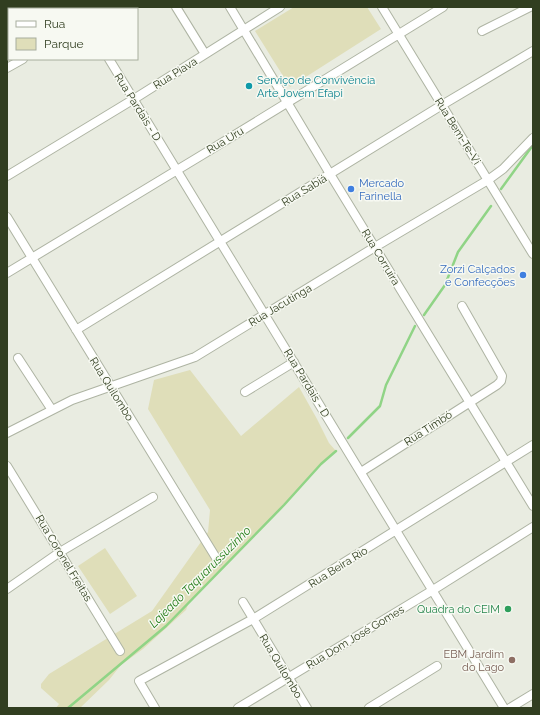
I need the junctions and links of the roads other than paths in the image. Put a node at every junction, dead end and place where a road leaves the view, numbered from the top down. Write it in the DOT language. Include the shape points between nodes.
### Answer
graph roads {
  1 [pos="176,7"];
  2 [pos="230,7"];
  3 [pos="280,7"];
  4 [pos="382,7"];
  5 [pos="443,7"];
  6 [pos="530,7"];
  7 [pos="244,30"];
  8 [pos="482,31"];
  9 [pos="399,34"];
  10 [pos="533,51"];
  11 [pos="205,54"];
  12 [pos="21,60"];
  13 [pos="110,60"];
  14 [pos="7,68"];
  15 [pos="134,99"];
  16 [pos="288,102"];
  17 [pos="442,105"];
  18 [pos="533,138"];
  19 [pos="176,169"];
  20 [pos="330,174"];
  21 [pos="7,176"];
  22 [pos="488,180"];
  23 [pos="7,217"];
  24 [pos="220,241"];
  25 [pos="375,247"];
  26 [pos="533,254"];
  27 [pos="31,258"];
  28 [pos="7,273"];
  29 [pos="462,306"];
  30 [pos="264,314"];
  31 [pos="76,330"];
  32 [pos="18,358"];
  33 [pos="294,362"];
  34 [pos="111,387"];
  35 [pos="245,392"];
  36 [pos="469,402"];
  37 [pos="52,410"];
  38 [pos="7,433"];
  39 [pos="533,445"];
  40 [pos="506,462"];
  41 [pos="7,466"];
  42 [pos="361,472"];
  43 [pos="153,497"];
  44 [pos="533,506"];
  45 [pos="533,527"];
  46 [pos="396,531"];
  47 [pos="60,552"];
  48 [pos="218,561"];
  49 [pos="7,589"];
  50 [pos="432,590"];
  51 [pos="243,602"];
  52 [pos="253,619"];
  53 [pos="120,651"];
  54 [pos="437,666"];
  55 [pos="288,678"];
  56 [pos="533,694"];
  57 [pos="155,708"];
  58 [pos="238,708"];
  59 [pos="307,708"];
  60 [pos="369,708"];
  61 [pos="504,708"];
  62 [pos="510,708"];
  1 -- 11 [label="street"];
  2 -- 7 [label="street, Rua Corruíra"];
  3 -- 7 [label="street, Rua Piava"];
  4 -- 9 [label="street, Rua Bem-Te-Vi"];
  5 -- 9 [label="street, Rua Uru"];
  6 -- 8 [label="street"];
  7 -- 11 [label="street, Rua Piava"];
  7 -- 16 [label="street, Rua Corruíra"];
  9 -- 16 [label="street, Rua Uru"];
  9 -- 17 [label="street, Rua Bem-Te-Vi"];
  10 -- 17 [label="street, Rua Sabiá"];
  11 -- 15 [label="street, Rua Piava"];
  12 -- 14 [label="street"];
  13 -- 15 [label="street, Rua Pardais - D"];
  15 -- 19 [label="street, Rua Pardais - D"];
  15 -- 21 [label="street, Rua Piava"];
  16 -- 19 [label="street, Rua Uru"];
  16 -- 20 [label="street, Rua Corruíra"];
  17 -- 20 [label="street, Rua Sabiá"];
  17 -- 22 [label="street, Rua Bem-Te-Vi"];
  18 -- 22 [label="street, Rua Jacutinga" via="503,169"];
  19 -- 24 [label="street, Rua Pardais - D"];
  19 -- 27 [label="street, Rua Uru"];
  20 -- 24 [label="street, Rua Sabiá"];
  20 -- 25 [label="street, Rua Corruíra"];
  22 -- 25 [label="street, Rua Jacutinga"];
  22 -- 26 [label="street, Rua Bem-Te-Vi"];
  23 -- 27 [label="street, Rua Quilombo"];
  24 -- 30 [label="street, Rua Pardais - D"];
  24 -- 31 [label="street, Rua Sabiá"];
  25 -- 30 [label="street, Rua Jacutinga"];
  25 -- 36 [label="street, Rua Corruíra"];
  27 -- 28 [label="street, Rua Uru"];
  27 -- 31 [label="street, Rua Quilombo"];
  29 -- 36 [label="street, Rua Timbó" via="502,376 497,385"];
  30 -- 33 [label="street, Rua Pardais - D"];
  30 -- 34 [label="street, Rua Jacutinga" via="195,357"];
  31 -- 34 [label="street, Rua Quilombo"];
  32 -- 37 [label="street"];
  33 -- 35 [label="street"];
  33 -- 42 [label="street, Rua Pardais - D"];
  34 -- 37 [label="street, Rua Jacutinga" via="72,400"];
  34 -- 48 [label="street, Rua Quilombo"];
  36 -- 40 [label="street, Rua Corruíra"];
  36 -- 42 [label="street, Rua Timbó"];
  37 -- 38 [label="street, Rua Jacutinga"];
  39 -- 40 [label="street, Rua Beira Rio"];
  40 -- 44 [label="street, Rua Corruíra"];
  40 -- 46 [label="street, Rua Beira Rio"];
  41 -- 47 [label="street, Rua Coronel Freitas"];
  42 -- 46 [label="street, Rua Pardais - D"];
  43 -- 47 [label="street"];
  45 -- 50 [label="street, Rua Dom José Gomes"];
  46 -- 50 [label="street, Rua Pardais - D"];
  46 -- 52 [label="street, Rua Beira Rio"];
  47 -- 49 [label="street"];
  47 -- 53 [label="street, Rua Coronel Freitas"];
  50 -- 55 [label="street, Rua Dom José Gomes"];
  50 -- 61 [label="street, Rua Pardais - D"];
  51 -- 52 [label="street, Rua Quilombo"];
  52 -- 55 [label="street, Rua Quilombo"];
  52 -- 57 [label="street, Rua Beira Rio" via="139,681"];
  54 -- 60 [label="street"];
  55 -- 58 [label="street, Rua Dom José Gomes"];
  55 -- 59 [label="street, Rua Quilombo"];
  56 -- 62 [label="street"];
}
